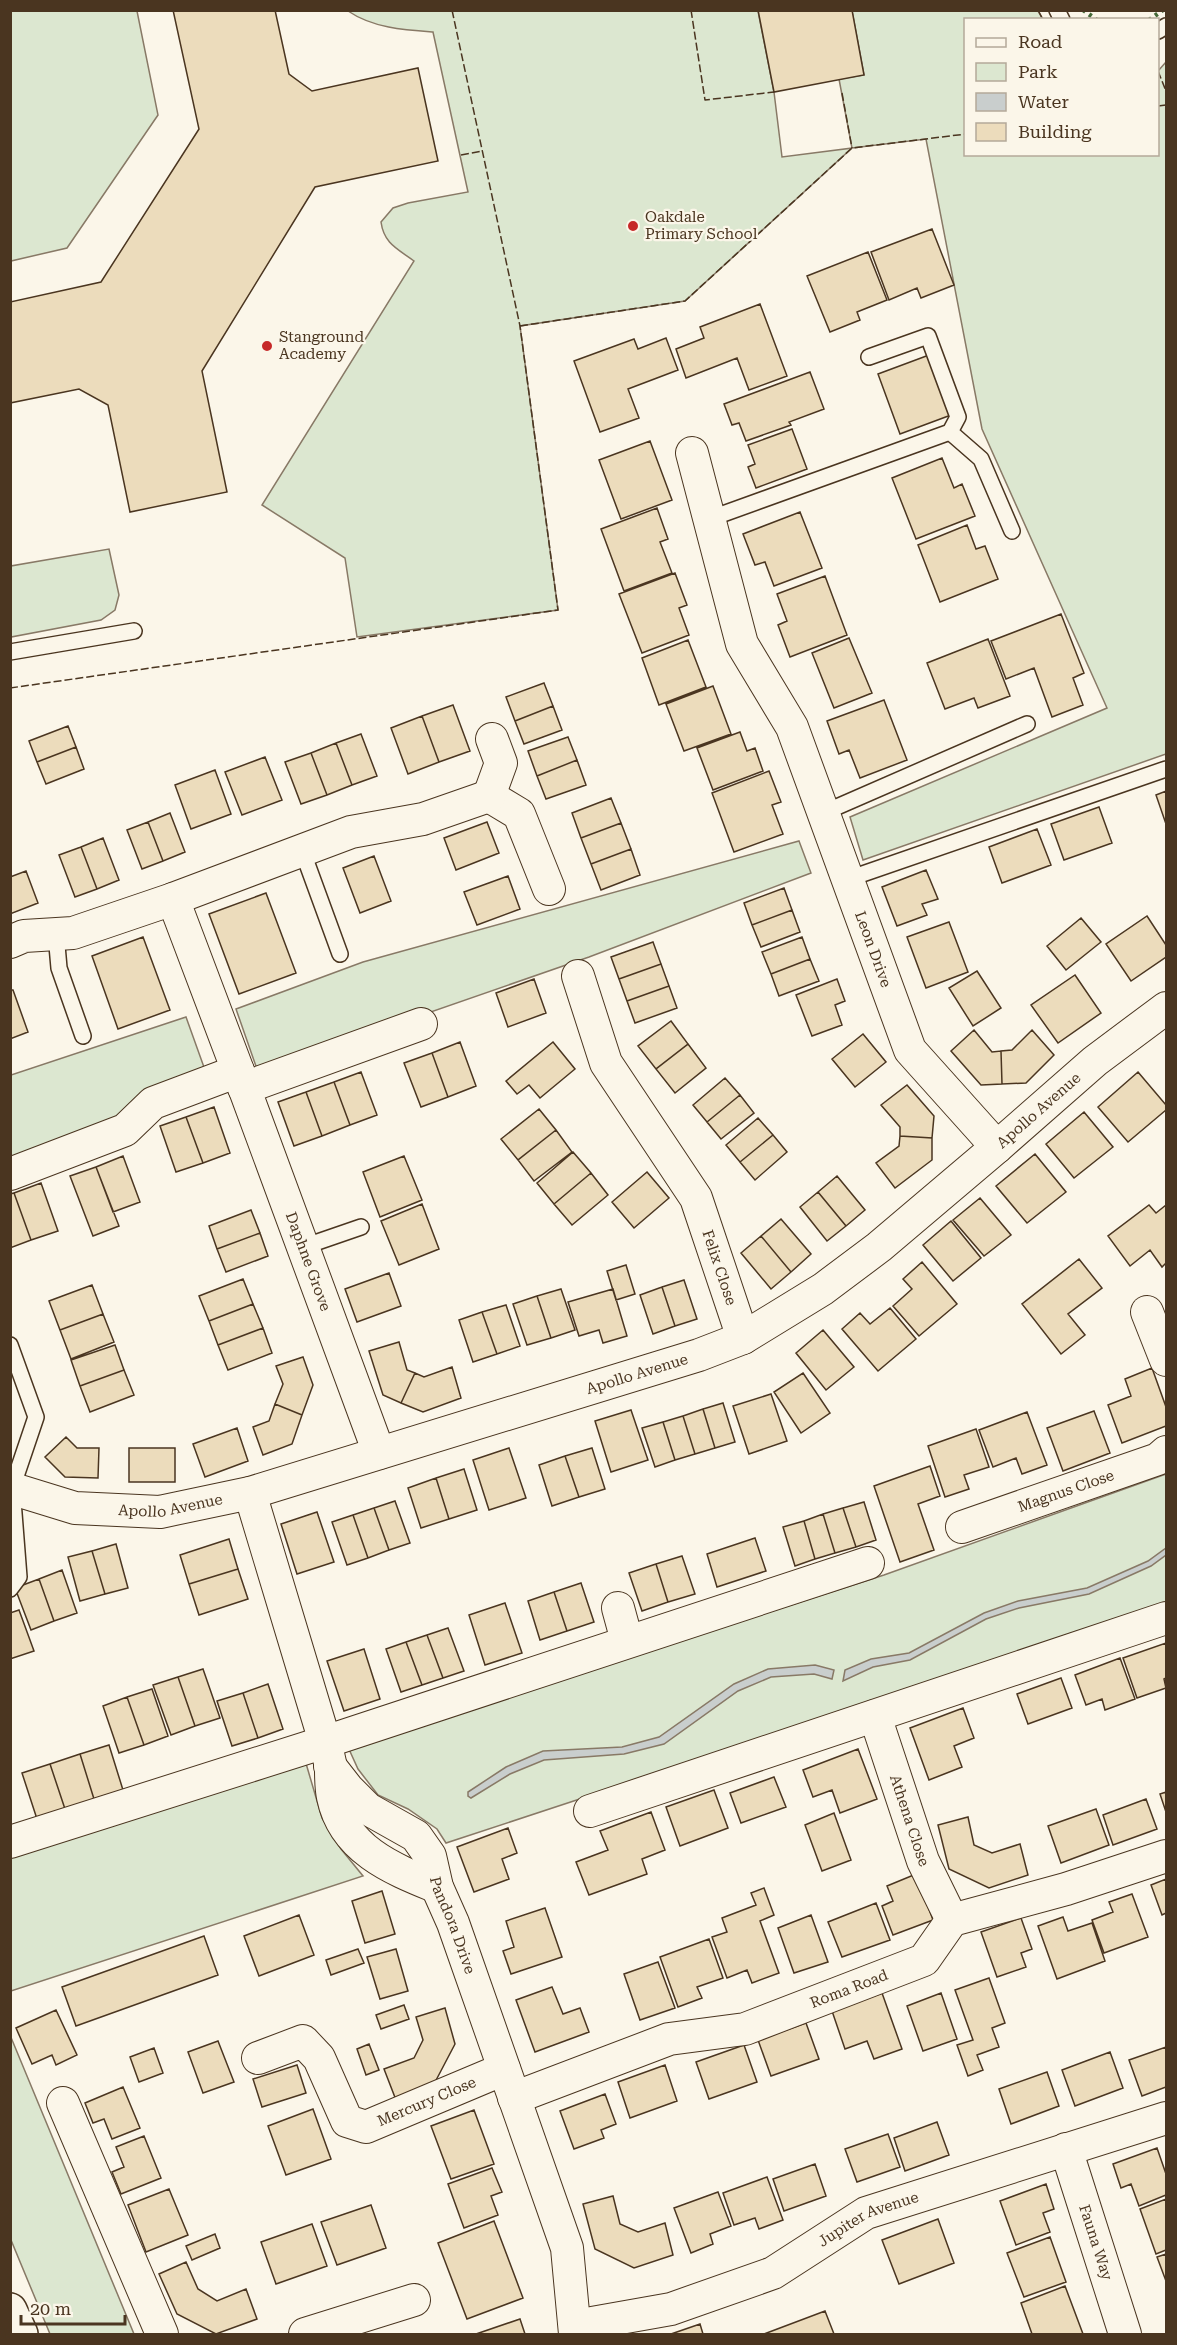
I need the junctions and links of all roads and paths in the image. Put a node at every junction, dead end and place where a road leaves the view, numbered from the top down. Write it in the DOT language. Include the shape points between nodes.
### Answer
graph roads {
  1 [pos="869,357"];
  2 [pos="950,432"];
  3 [pos="692,453"];
  4 [pos="709,519"];
  5 [pos="1012,531"];
  6 [pos="134,631"];
  7 [pos="10,652"];
  8 [pos="1027,724"];
  9 [pos="492,739"];
  10 [pos="1167,769"];
  11 [pos="489,796"];
  12 [pos="823,813"];
  13 [pos="302,850"];
  14 [pos="848,879"];
  15 [pos="549,889"];
  16 [pos="173,898"];
  17 [pos="56,934"];
  18 [pos="10,942"];
  19 [pos="340,954"];
  20 [pos="578,976"];
  21 [pos="1167,1008"];
  22 [pos="421,1024"];
  23 [pos="83,1036"];
  24 [pos="241,1079"];
  25 [pos="997,1147"];
  26 [pos="10,1174"];
  27 [pos="361,1227"];
  28 [pos="303,1247"];
  29 [pos="1147,1312"];
  30 [pos="743,1338"];
  31 [pos="10,1345"];
  32 [pos="1167,1360"];
  33 [pos="1167,1452"];
  34 [pos="379,1453"];
  35 [pos="11,1488"];
  36 [pos="250,1493"];
  37 [pos="962,1527"];
  38 [pos="868,1563"];
  39 [pos="10,1589"];
  40 [pos="618,1608"];
  41 [pos="1167,1618"];
  42 [pos="627,1641"];
  43 [pos="875,1716"];
  44 [pos="328,1754"];
  45 [pos="590,1811"];
  46 [pos="10,1842"];
  47 [pos="1167,1856"];
  48 [pos="952,1920"];
  49 [pos="258,2058"];
  50 [pos="504,2069"];
  51 [pos="514,2098"];
  52 [pos="63,2103"];
  53 [pos="1167,2118"];
  54 [pos="1066,2149"];
  55 [pos="414,2300"];
  56 [pos="10,2310"];
  57 [pos="575,2330"];
  58 [pos="21,2334"];
  59 [pos="162,2334"];
  60 [pos="305,2334"];
  61 [pos="1125,2334"];
  1 -- 2 [label="lane" via="928,336 958,417"];
  2 -- 4 [label="lane"];
  2 -- 5 [label="lane" via="981,459"];
  3 -- 4 [label="street, Leon Drive"];
  4 -- 12 [label="street, Leon Drive" via="742,644 792,728"];
  6 -- 7 [label="lane"];
  8 -- 12 [label="lane"];
  9 -- 11 [label="street" via="501,764"];
  10 -- 14 [label="lane"];
  11 -- 13 [label="street" via="423,819 351,832"];
  11 -- 15 [label="street" via="519,814"];
  12 -- 14 [label="street, Leon Drive"];
  13 -- 16 [label="street"];
  13 -- 19 [label="lane"];
  14 -- 25 [label="street, Leon Drive" via="910,1050"];
  16 -- 17 [label="street" via="73,933"];
  16 -- 24 [label="street, Daphne Grove"];
  17 -- 18 [label="street" via="24,936"];
  17 -- 23 [label="lane" via="59,968"];
  20 -- 30 [label="street, Felix Close" via="606,1062 696,1198"];
  21 -- 25 [label="street, Apollo Avenue" via="1095,1061"];
  22 -- 24 [label="street"];
  24 -- 26 [label="street" via="153,1103 125,1130"];
  24 -- 28 [label="street, Daphne Grove"];
  25 -- 30 [label="street, Apollo Avenue" via="879,1247 823,1289"];
  27 -- 28 [label="lane"];
  28 -- 34 [label="street, Daphne Grove"];
  29 -- 32 [label="street"];
  30 -- 34 [label="street, Apollo Avenue"];
  31 -- 35 [label="lane" via="36,1417"];
  33 -- 37 [label="street, Magnus Close" via="1158,1459"];
  34 -- 36 [label="street, Apollo Avenue"];
  35 -- 36 [label="street, Apollo Avenue" via="75,1509 160,1512"];
  35 -- 39 [label="lane" via="19,1577"];
  36 -- 44 [label="street"];
  38 -- 42 [label="street"];
  40 -- 42 [label="street"];
  41 -- 43 [label="street"];
  42 -- 44 [label="street"];
  43 -- 45 [label="street"];
  43 -- 48 [label="street, Athena Close" via="923,1861"];
  44 -- 46 [label="street"];
  44 -- 50 [label="street, Pandora Drive" via="348,1789 368,1809 416,1836 430,1856 437,1887"];
  47 -- 48 [label="street"];
  48 -- 51 [label="street, Roma Road" via="924,1960 745,2029 669,2039"];
  49 -- 50 [label="street, Mercury Close" via="303,2041 319,2058 347,2121 366,2127"];
  50 -- 51 [label="street, Pandora Drive"];
  51 -- 57 [label="street, Pandora Drive" via="567,2248"];
  52 -- 59 [label="street"];
  53 -- 54 [label="street, Jupiter Avenue"];
  54 -- 57 [label="street, Jupiter Avenue" via="866,2213 773,2272 671,2309"];
  54 -- 61 [label="street, Fauna Way"];
  55 -- 60 [label="street"];
  56 -- 58 [label="main road"];
}
